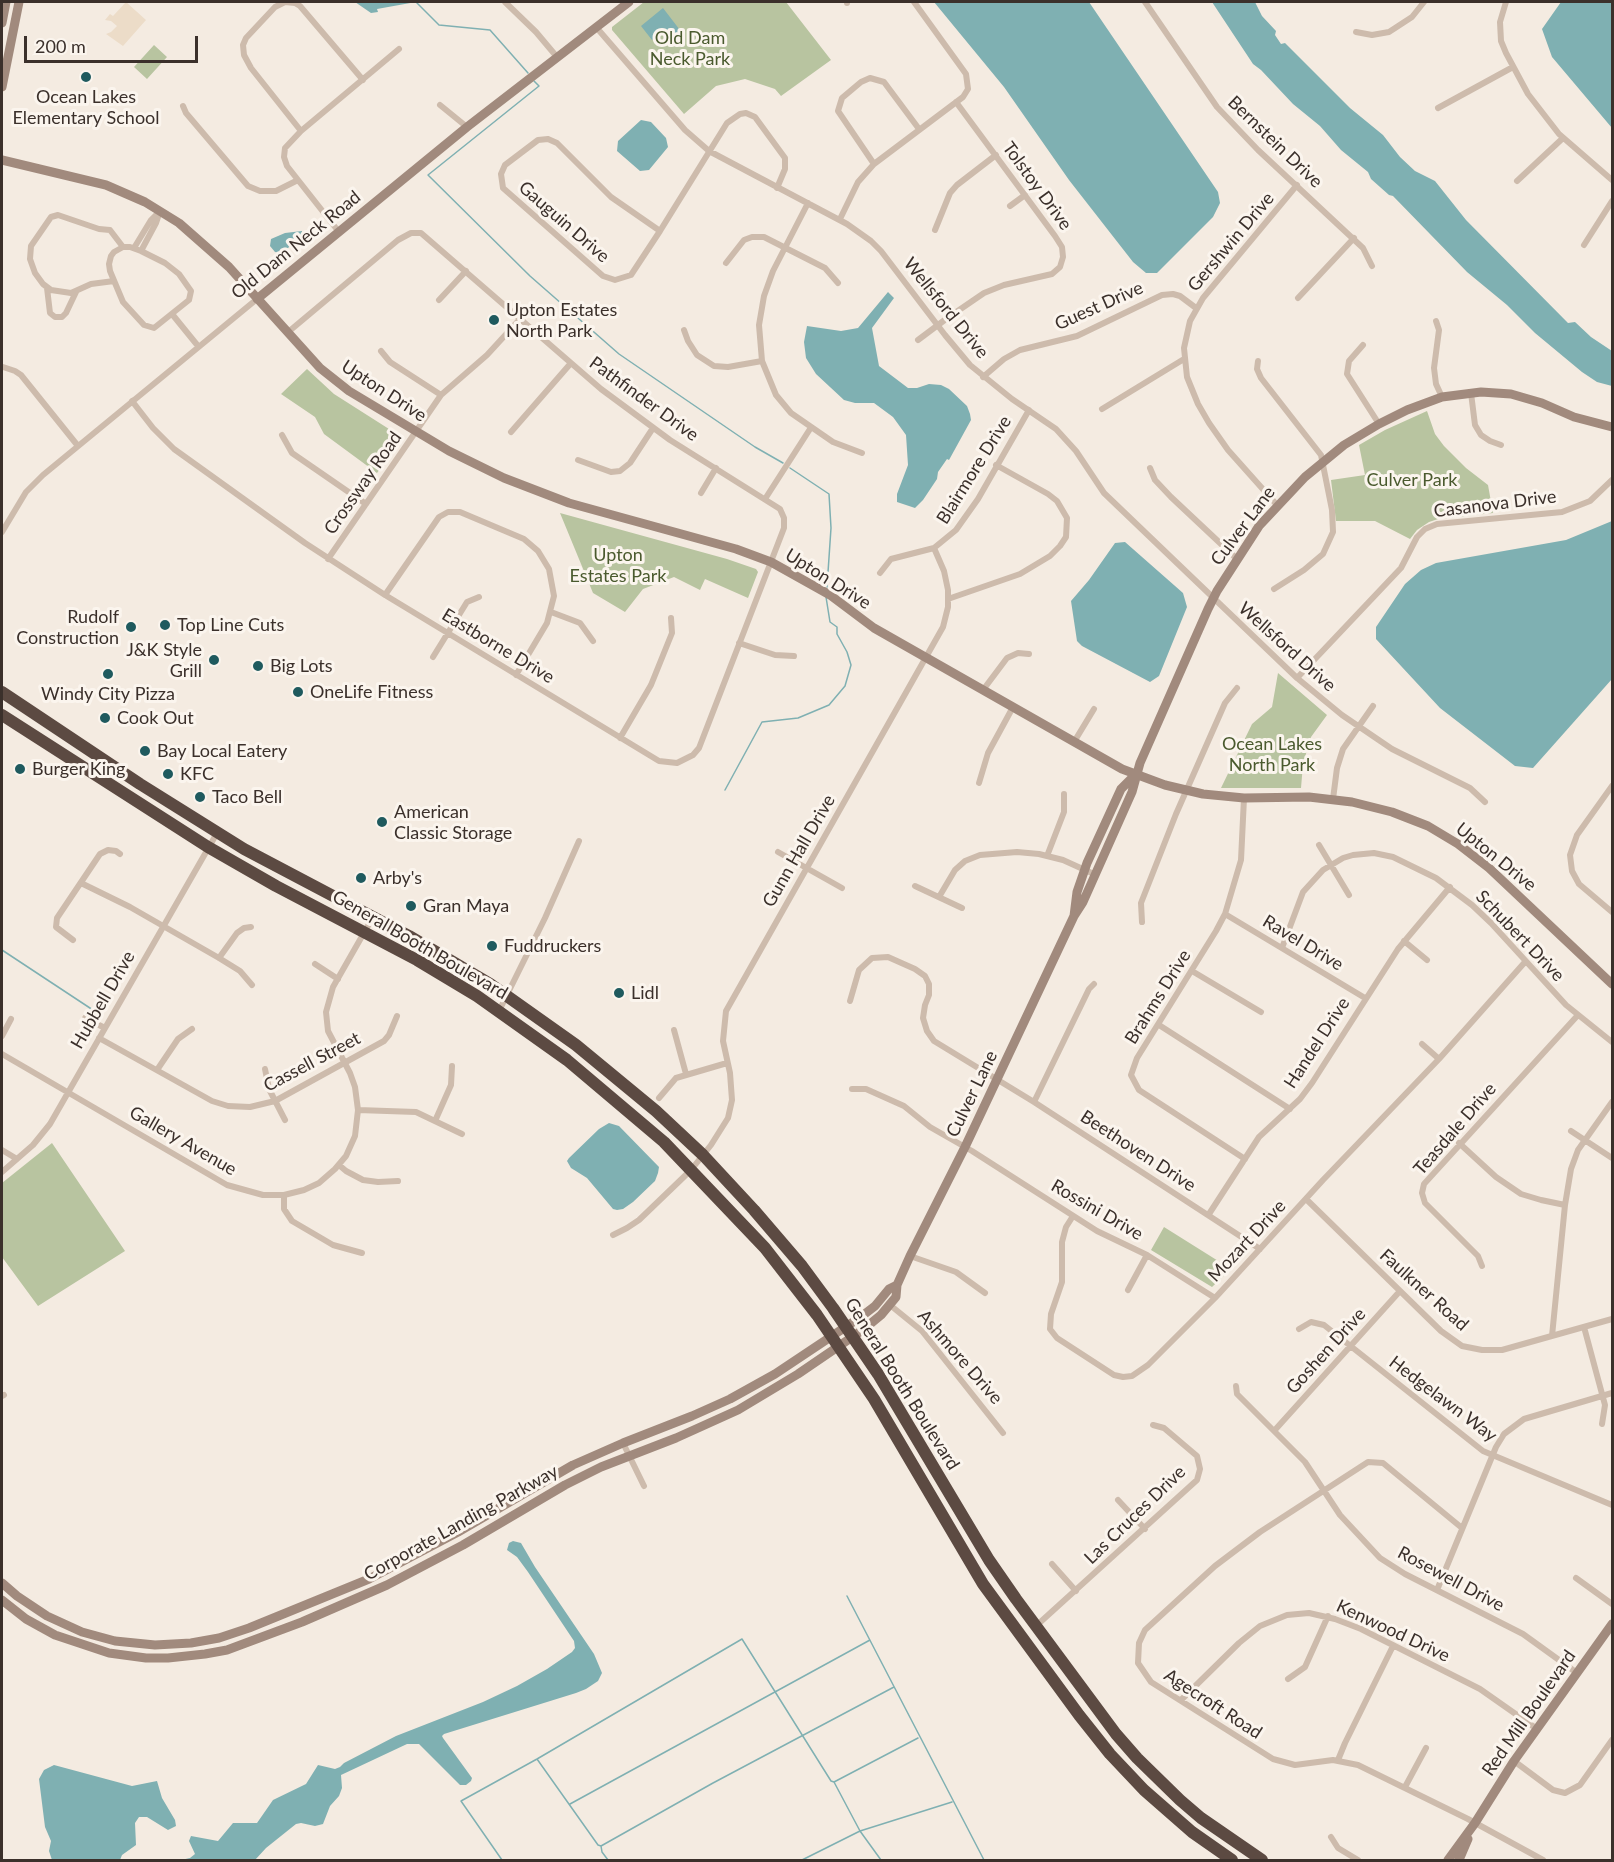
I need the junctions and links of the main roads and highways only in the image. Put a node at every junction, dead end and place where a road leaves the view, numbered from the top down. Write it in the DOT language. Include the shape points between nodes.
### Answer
graph roads {
  1 [pos="2,692"];
  2 [pos="2,715"];
  3 [pos="1232,1860"];
  4 [pos="1263,1860"];
  1 -- 4 [label="highway, General Booth Boulevard" via="217,832 463,967 508,996 617,1077 703,1155 780,1239 850,1331 984,1552 1100,1714 1164,1785 1201,1818"];
  2 -- 3 [label="highway, General Booth Boulevard" via="208,847 417,960 500,1011 567,1060 664,1142 765,1248 835,1342 874,1399 983,1584 1079,1715 1144,1790"];
}
